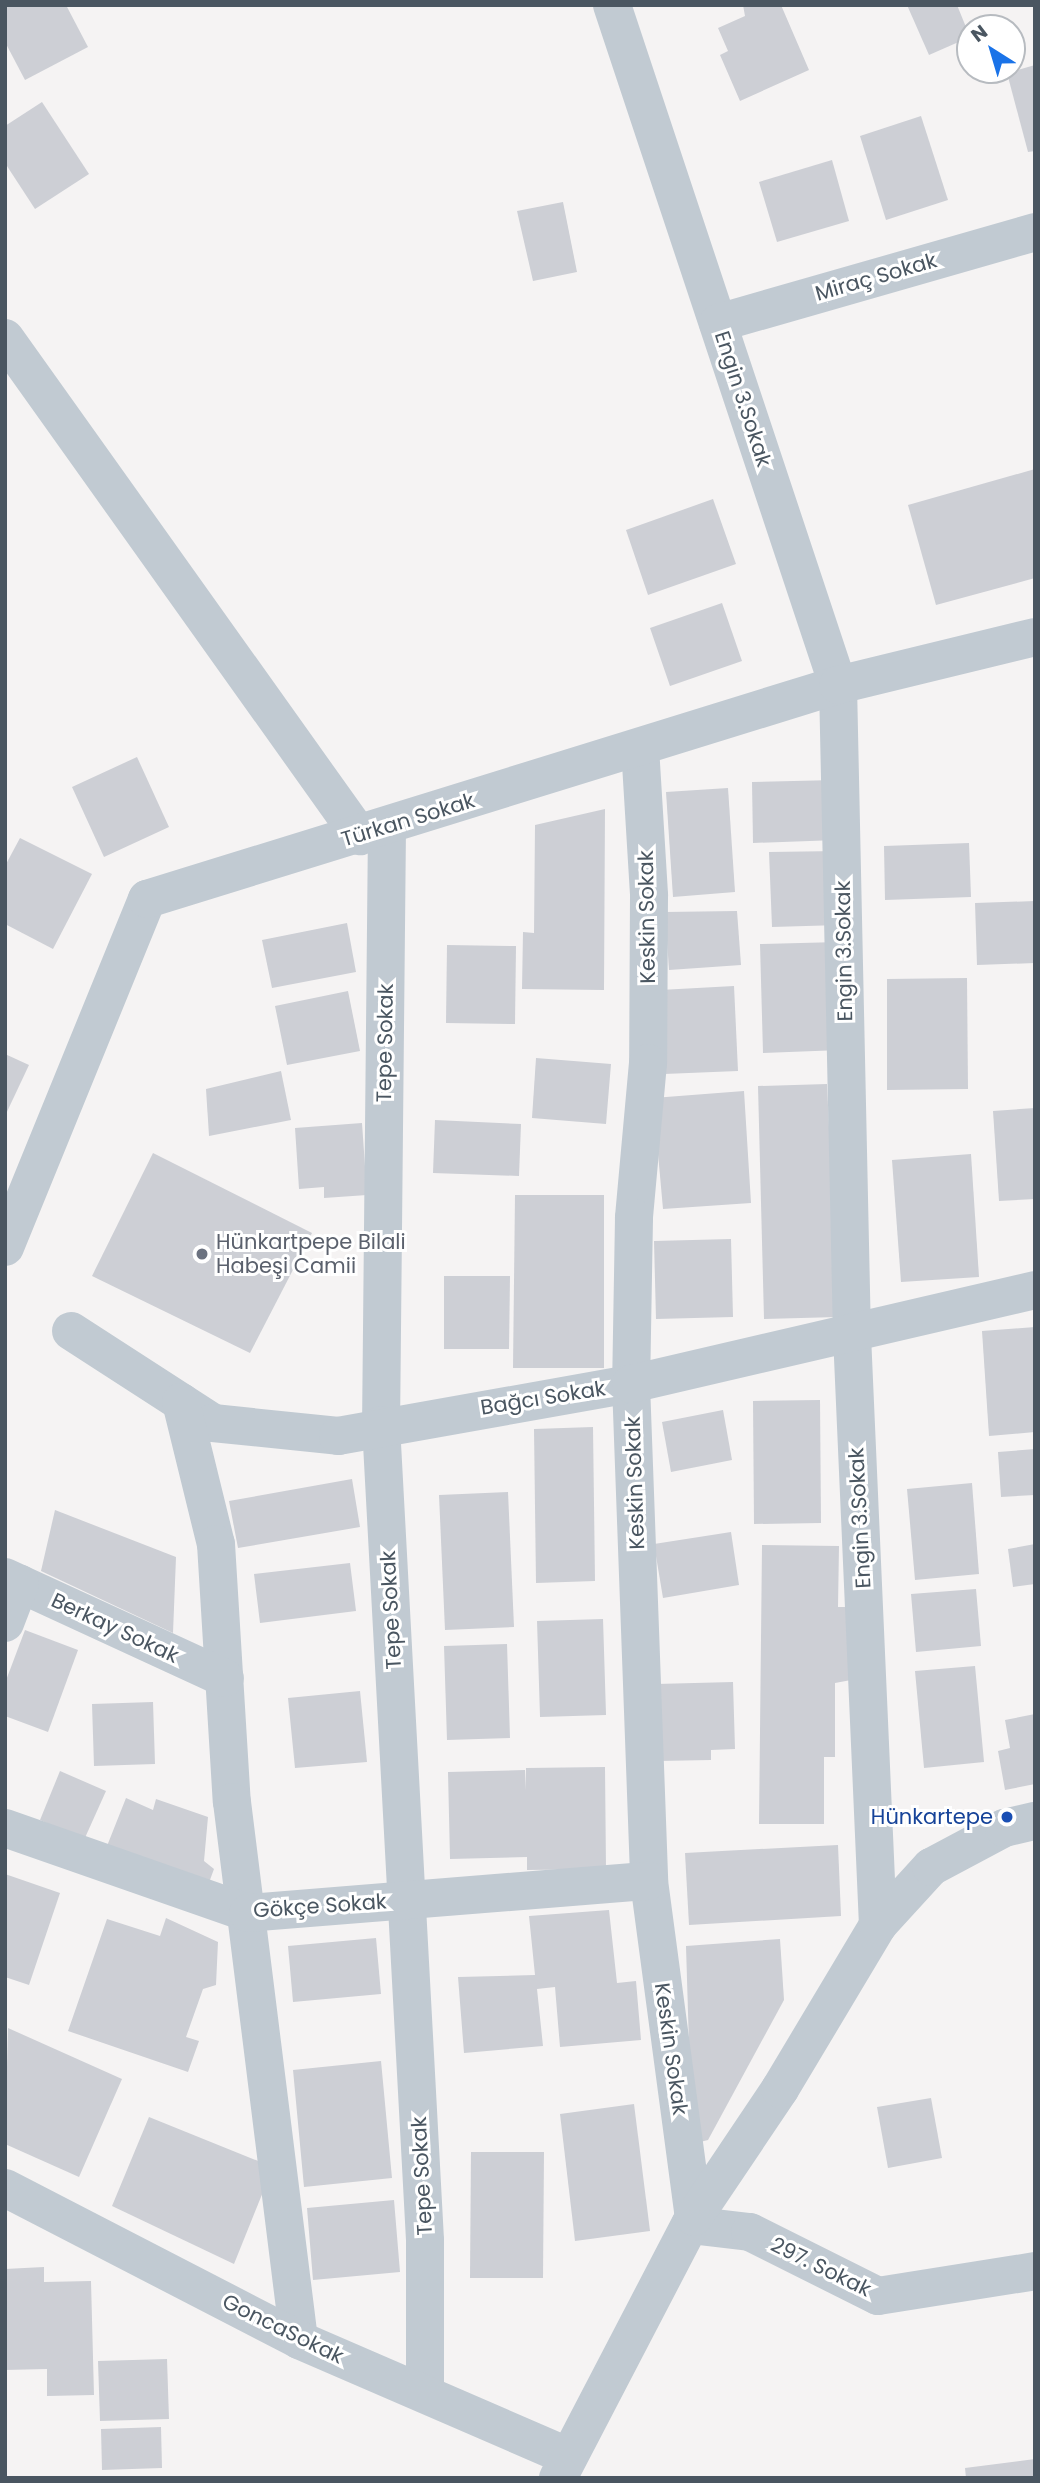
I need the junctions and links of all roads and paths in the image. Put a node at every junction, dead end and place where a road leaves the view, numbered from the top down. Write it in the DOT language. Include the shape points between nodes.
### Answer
graph roads {
  1 [pos="617,8"];
  2 [pos="1035,232"];
  3 [pos="718,323"];
  4 [pos="5,338"];
  5 [pos="1035,637"];
  6 [pos="838,685"];
  7 [pos="640,747"];
  8 [pos="374,832"];
  9 [pos="5,1247"];
  10 [pos="1035,1290"];
  11 [pos="71,1331"];
  12 [pos="852,1335"];
  13 [pos="631,1384"];
  14 [pos="181,1402"];
  15 [pos="381,1425"];
  16 [pos="13,1581"];
  17 [pos="5,1623"];
  18 [pos="225,1678"];
  19 [pos="1035,1821"];
  20 [pos="5,1828"];
  21 [pos="649,1881"];
  22 [pos="406,1900"];
  23 [pos="248,1913"];
  24 [pos="878,1925"];
  25 [pos="5,2188"];
  26 [pos="692,2221"];
  27 [pos="1035,2270"];
  28 [pos="299,2340"];
  29 [pos="425,2392"];
  30 [pos="562,2467"];
  1 -- 3 [label="street, Engin 3.Sokak"];
  2 -- 3 [label="street, Miraç Sokak"];
  3 -- 6 [label="street, Engin 3.Sokak"];
  4 -- 8 [label="street"];
  5 -- 6 [label="street, Türkan Sokak"];
  6 -- 7 [label="street, Türkan Sokak"];
  6 -- 12 [label="street, Engin 3.Sokak"];
  7 -- 8 [label="street, Türkan Sokak"];
  7 -- 13 [label="street, Keskin Sokak" via="649,896 648,1063 634,1218"];
  8 -- 9 [label="street, Türkan Sokak" via="147,899"];
  8 -- 15 [label="street, Tepe Sokak"];
  10 -- 12 [label="street, Bağcı Sokak"];
  11 -- 14 [label="street, Bağcı Sokak"];
  12 -- 13 [label="street, Bağcı Sokak"];
  12 -- 24 [label="street, Engin 3.Sokak"];
  13 -- 15 [label="street, Bağcı Sokak"];
  13 -- 21 [label="street, Keskin Sokak"];
  14 -- 15 [label="street, Bağcı Sokak" via="213,1423 338,1436"];
  14 -- 18 [label="street" via="216,1544"];
  15 -- 22 [label="street, Tepe Sokak"];
  16 -- 17 [label="street"];
  16 -- 18 [label="street, Berkay Sokak"];
  18 -- 23 [label="street" via="232,1802"];
  19 -- 24 [label="street" via="1004,1828 931,1867"];
  20 -- 23 [label="street, Gökçe Sokak"];
  21 -- 22 [label="street, Gökçe Sokak"];
  21 -- 26 [label="street, Keskin Sokak"];
  22 -- 23 [label="street, Gökçe Sokak"];
  22 -- 29 [label="street, Tepe Sokak" via="425,2241"];
  23 -- 28 [label="street"];
  24 -- 26 [label="street" via="780,2089"];
  25 -- 28 [label="street, GoncaSokak"];
  26 -- 27 [label="street, 297. Sokak" via="750,2232 878,2296"];
  26 -- 30 [label="street"];
  28 -- 29 [label="street, GoncaSokak"];
  29 -- 30 [label="street, GoncaSokak"];
}
